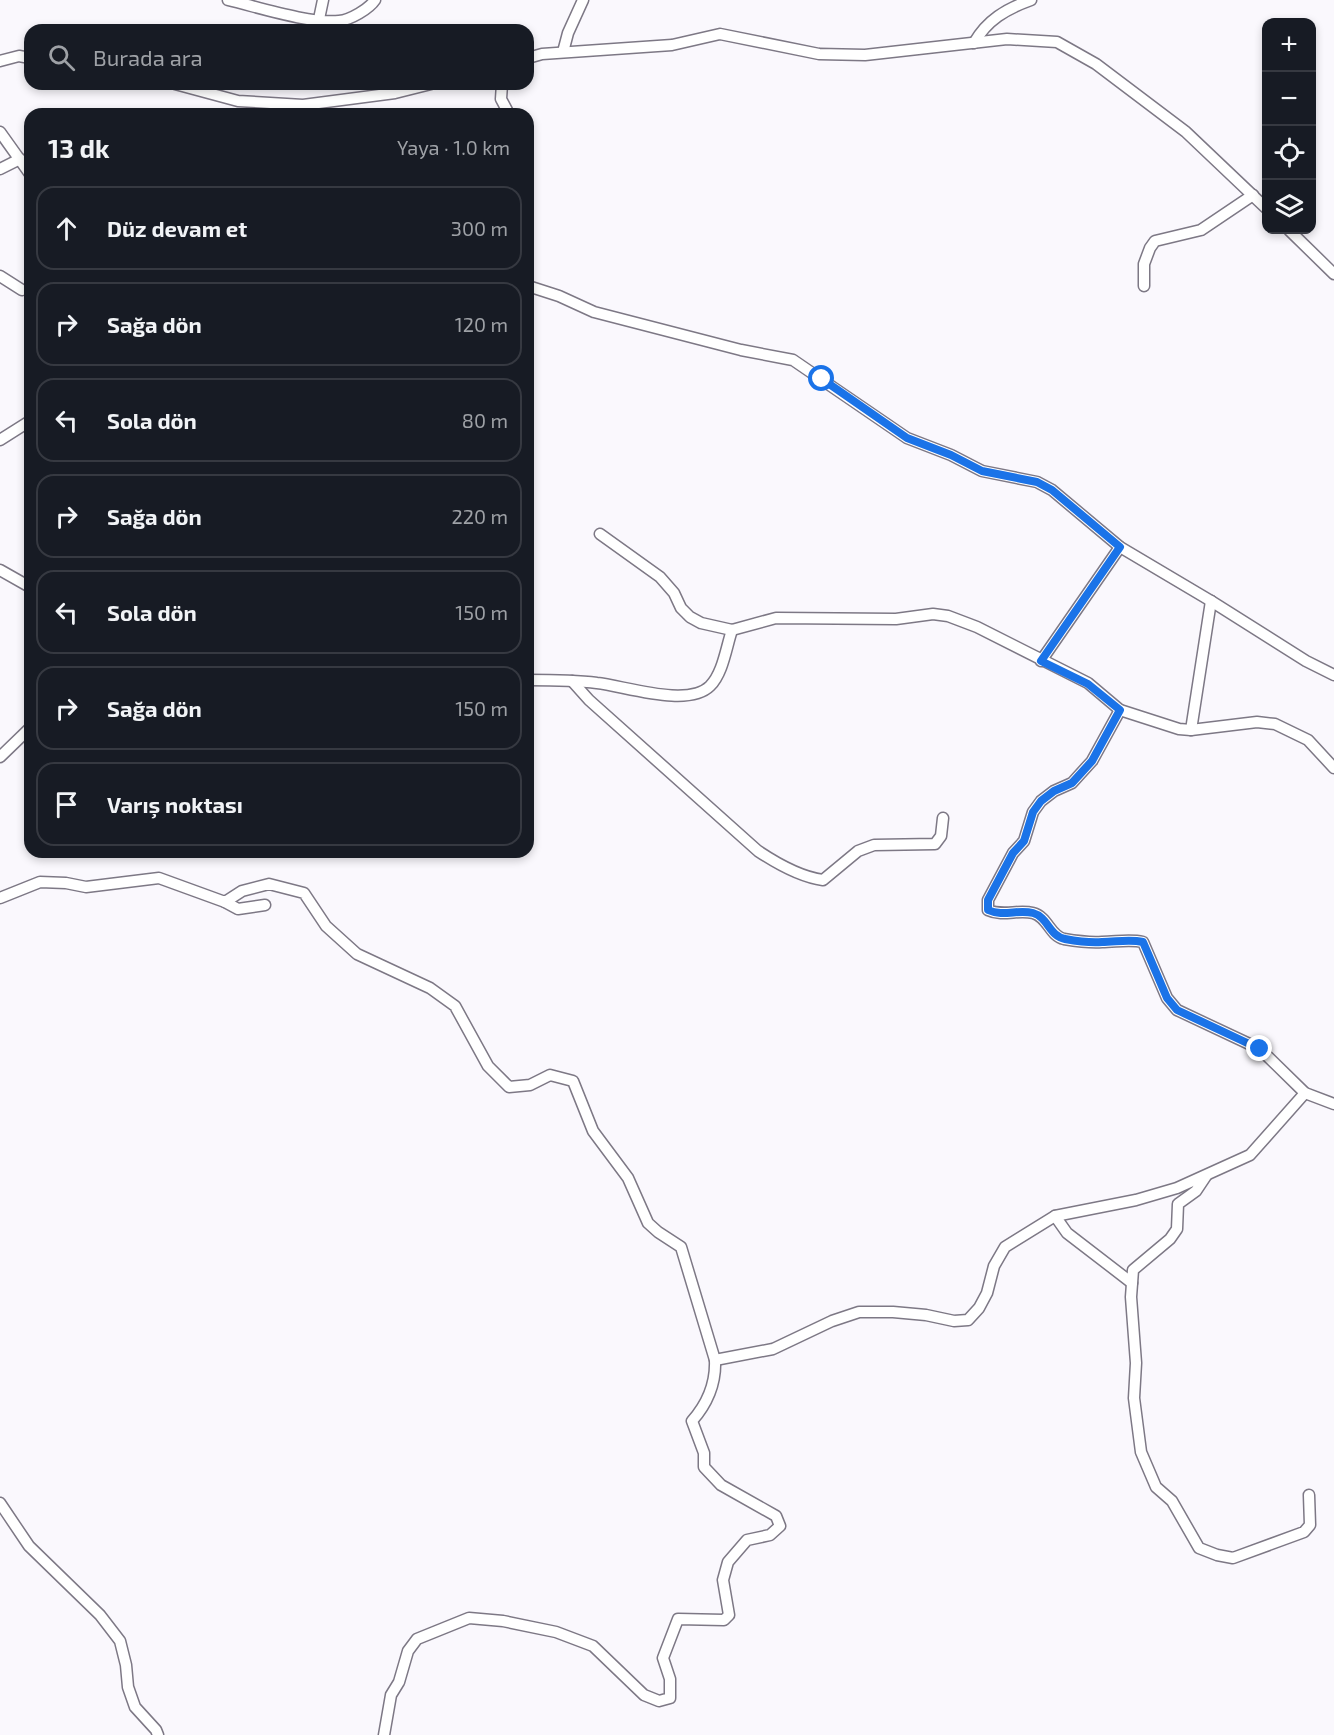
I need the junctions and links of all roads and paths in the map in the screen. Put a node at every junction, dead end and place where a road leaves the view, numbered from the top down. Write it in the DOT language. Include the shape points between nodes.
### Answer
graph roads {
  1 [pos="228,0"];
  2 [pos="323,0"];
  3 [pos="375,0"];
  4 [pos="583,0"];
  5 [pos="1030,0"];
  6 [pos="265,4"];
  7 [pos="319,19"];
  8 [pos="974,43"];
  9 [pos="563,52"];
  10 [pos="534,56"];
  11 [pos="24,57"];
  12 [pos="0,61"];
  13 [pos="197,90"];
  14 [pos="407,90"];
  15 [pos="502,90"];
  16 [pos="290,108"];
  17 [pos="303,108"];
  18 [pos="506,108"];
  19 [pos="0,132"];
  20 [pos="20,159"];
  21 [pos="24,165"];
  22 [pos="0,169"];
  23 [pos="1253,195"];
  24 [pos="1262,204"];
  25 [pos="1293,234"];
  26 [pos="1334,274"];
  27 [pos="0,276"];
  28 [pos="1144,286"];
  29 [pos="534,288"];
  30 [pos="22,290"];
  31 [pos="24,425"];
  32 [pos="0,440"];
  33 [pos="600,534"];
  34 [pos="1120,547"];
  35 [pos="0,570"];
  36 [pos="24,583"];
  37 [pos="1211,601"];
  38 [pos="732,630"];
  39 [pos="1041,661"];
  40 [pos="1334,675"];
  41 [pos="534,680"];
  42 [pos="572,681"];
  43 [pos="1120,710"];
  44 [pos="1191,730"];
  45 [pos="24,734"];
  46 [pos="0,757"];
  47 [pos="1334,768"];
  48 [pos="943,818"];
  49 [pos="0,898"];
  50 [pos="225,902"];
  51 [pos="265,905"];
  52 [pos="1305,1093"];
  53 [pos="1334,1104"];
  54 [pos="1206,1176"];
  55 [pos="1055,1216"];
  56 [pos="1132,1283"];
  57 [pos="715,1360"];
  58 [pos="1309,1495"];
  59 [pos="0,1503"];
  60 [pos="158,1735"];
  61 [pos="384,1735"];
  1 -- 6 [label="street"];
  2 -- 7 [label="street"];
  3 -- 7 [label="street" via="363,11 341,21"];
  4 -- 9 [label="street"];
  5 -- 8 [label="street" via="994,18"];
  6 -- 7 [label="street"];
  8 -- 9 [label="street" via="865,55 819,54 720,34 672,45"];
  8 -- 23 [label="street" via="1007,39 1057,42 1096,64 1186,132"];
  9 -- 10 [label="street"];
  11 -- 12 [label="street"];
  13 -- 16 [label="street" via="238,101"];
  14 -- 17 [label="street"];
  15 -- 18 [label="street"];
  19 -- 20 [label="street"];
  20 -- 21 [label="street"];
  20 -- 22 [label="street"];
  23 -- 24 [label="street"];
  23 -- 28 [label="street" via="1201,230 1155,241 1144,264"];
  25 -- 26 [label="street"];
  27 -- 30 [label="street"];
  29 -- 34 [label="street" via="594,312 793,360 907,438 982,471 1037,482 1052,490"];
  31 -- 32 [label="street"];
  33 -- 38 [label="street" via="660,577 690,617"];
  34 -- 37 [label="street"];
  34 -- 39 [label="street"];
  35 -- 36 [label="street"];
  37 -- 40 [label="street"];
  37 -- 44 [label="street"];
  38 -- 39 [label="street" via="776,618 896,619 933,614 977,627"];
  38 -- 42 [label="street" via="709,687 693,694 671,696"];
  39 -- 43 [label="street" via="1088,684"];
  41 -- 42 [label="street"];
  42 -- 48 [label="street" via="758,851 813,879 822,880 858,851 874,845 935,844 941,836"];
  43 -- 44 [label="street"];
  43 -- 52 [label="street" via="1092,761 1072,783 1054,791 1033,812 1024,841 1013,853 988,900 988,910 996,914 1037,914 1061,938 1143,942 1167,998 1177,1010 1260,1049"];
  44 -- 47 [label="street" via="1257,722 1275,724 1308,740"];
  45 -- 46 [label="street"];
  49 -- 50 [label="street" via="40,882 86,887 159,878"];
  50 -- 51 [label="street" via="238,909"];
  50 -- 57 [label="street" via="242,891 269,884 304,893 326,926 357,954 430,988 455,1006 488,1066 509,1087 530,1085 550,1075 573,1082 593,1131 627,1179 648,1222 681,1247"];
  52 -- 53 [label="street"];
  52 -- 54 [label="street" via="1250,1155"];
  54 -- 55 [label="street" via="1136,1200"];
  54 -- 56 [label="street" via="1196,1191 1178,1204 1177,1229 1133,1270"];
  55 -- 56 [label="street" via="1067,1233"];
  55 -- 57 [label="street" via="1005,1247 994,1266 987,1293 968,1320 954,1322 893,1312 859,1312 773,1349"];
  56 -- 58 [label="street" via="1134,1398 1141,1452 1156,1487 1172,1501 1199,1548 1233,1558 1304,1532 1310,1525"];
  57 -- 61 [label="street" via="716,1374 704,1408 692,1421 704,1453 704,1467 721,1485 777,1516 780,1526 770,1536 747,1540 728,1562 723,1580 729,1615 724,1620 678,1619 663,1658 670,1679 670,1698 659,1701 644,1695 594,1646 556,1632 469,1618 417,1639 408,1651 391,1695"];
  59 -- 60 [label="street" via="29,1546 100,1615 120,1641 135,1707"];
}
